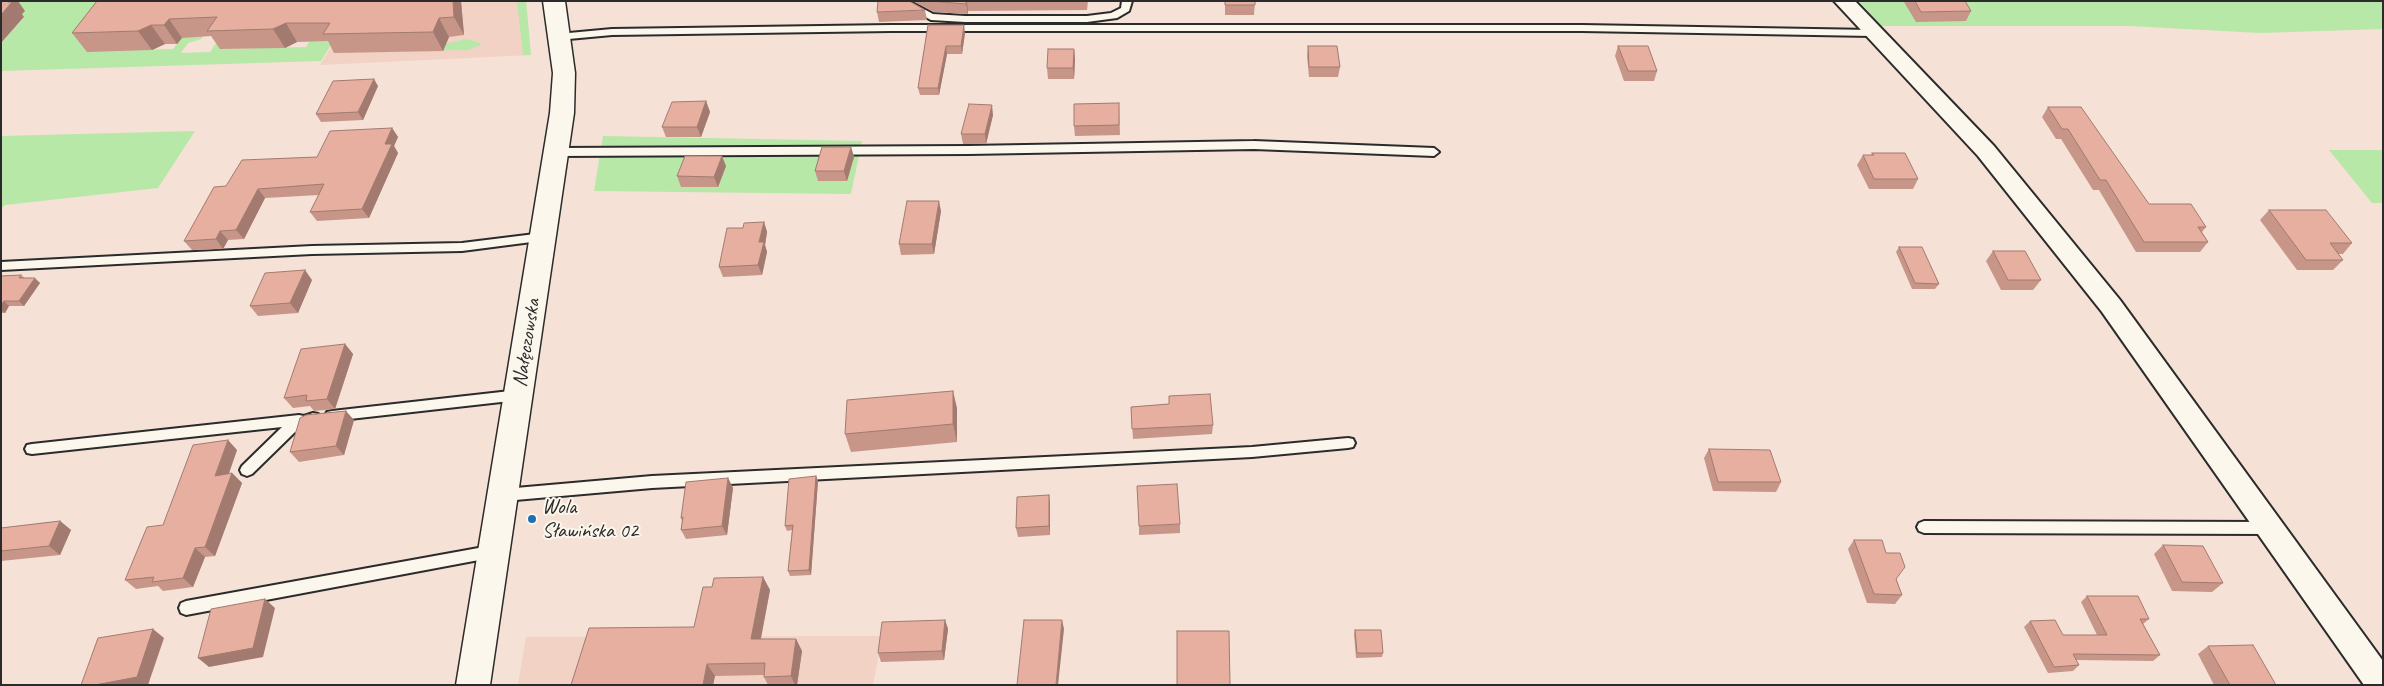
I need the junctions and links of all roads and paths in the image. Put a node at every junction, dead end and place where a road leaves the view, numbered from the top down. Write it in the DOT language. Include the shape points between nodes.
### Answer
graph roads {
  1 [pos="554,1"];
  2 [pos="901,1"];
  3 [pos="1126,1"];
  4 [pos="1844,1"];
  5 [pos="1872,33"];
  6 [pos="558,37"];
  7 [pos="557,152"];
  8 [pos="1434,152"];
  9 [pos="544,237"];
  10 [pos="1,266"];
  11 [pos="519,395"];
  12 [pos="312,418"];
  13 [pos="1348,443"];
  14 [pos="32,449"];
  15 [pos="248,470"];
  16 [pos="504,494"];
  17 [pos="1924,527"];
  18 [pos="2271,528"];
  19 [pos="494,552"];
  20 [pos="186,608"];
  21 [pos="474,685"];
  22 [pos="2382,685"];
  1 -- 6 [label="main road, Nałęczowska"];
  2 -- 3 [label="lane" via="931,17 965,19 1087,19 1113,16 1126,9"];
  4 -- 5 [label="street"];
  5 -- 6 [label="lane" via="1582,28 890,28 612,32"];
  5 -- 18 [label="street" via="1999,166 2128,327"];
  6 -- 7 [label="main road, Nałęczowska" via="564,88"];
  7 -- 8 [label="lane" via="1254,145"];
  7 -- 9 [label="main road, Nałęczowska"];
  9 -- 10 [label="lane" via="462,247 312,250"];
  9 -- 11 [label="main road, Nałęczowska"];
  11 -- 12 [label="lane"];
  11 -- 16 [label="main road, Nałęczowska"];
  12 -- 14 [label="lane"];
  12 -- 15 [label="lane" via="290,428"];
  13 -- 16 [label="lane" via="1252,452 652,482"];
  16 -- 19 [label="main road, Nałęczowska"];
  17 -- 18 [label="lane"];
  18 -- 22 [label="street"];
  19 -- 20 [label="lane"];
  19 -- 21 [label="main road, Nałęczowska"];
}
